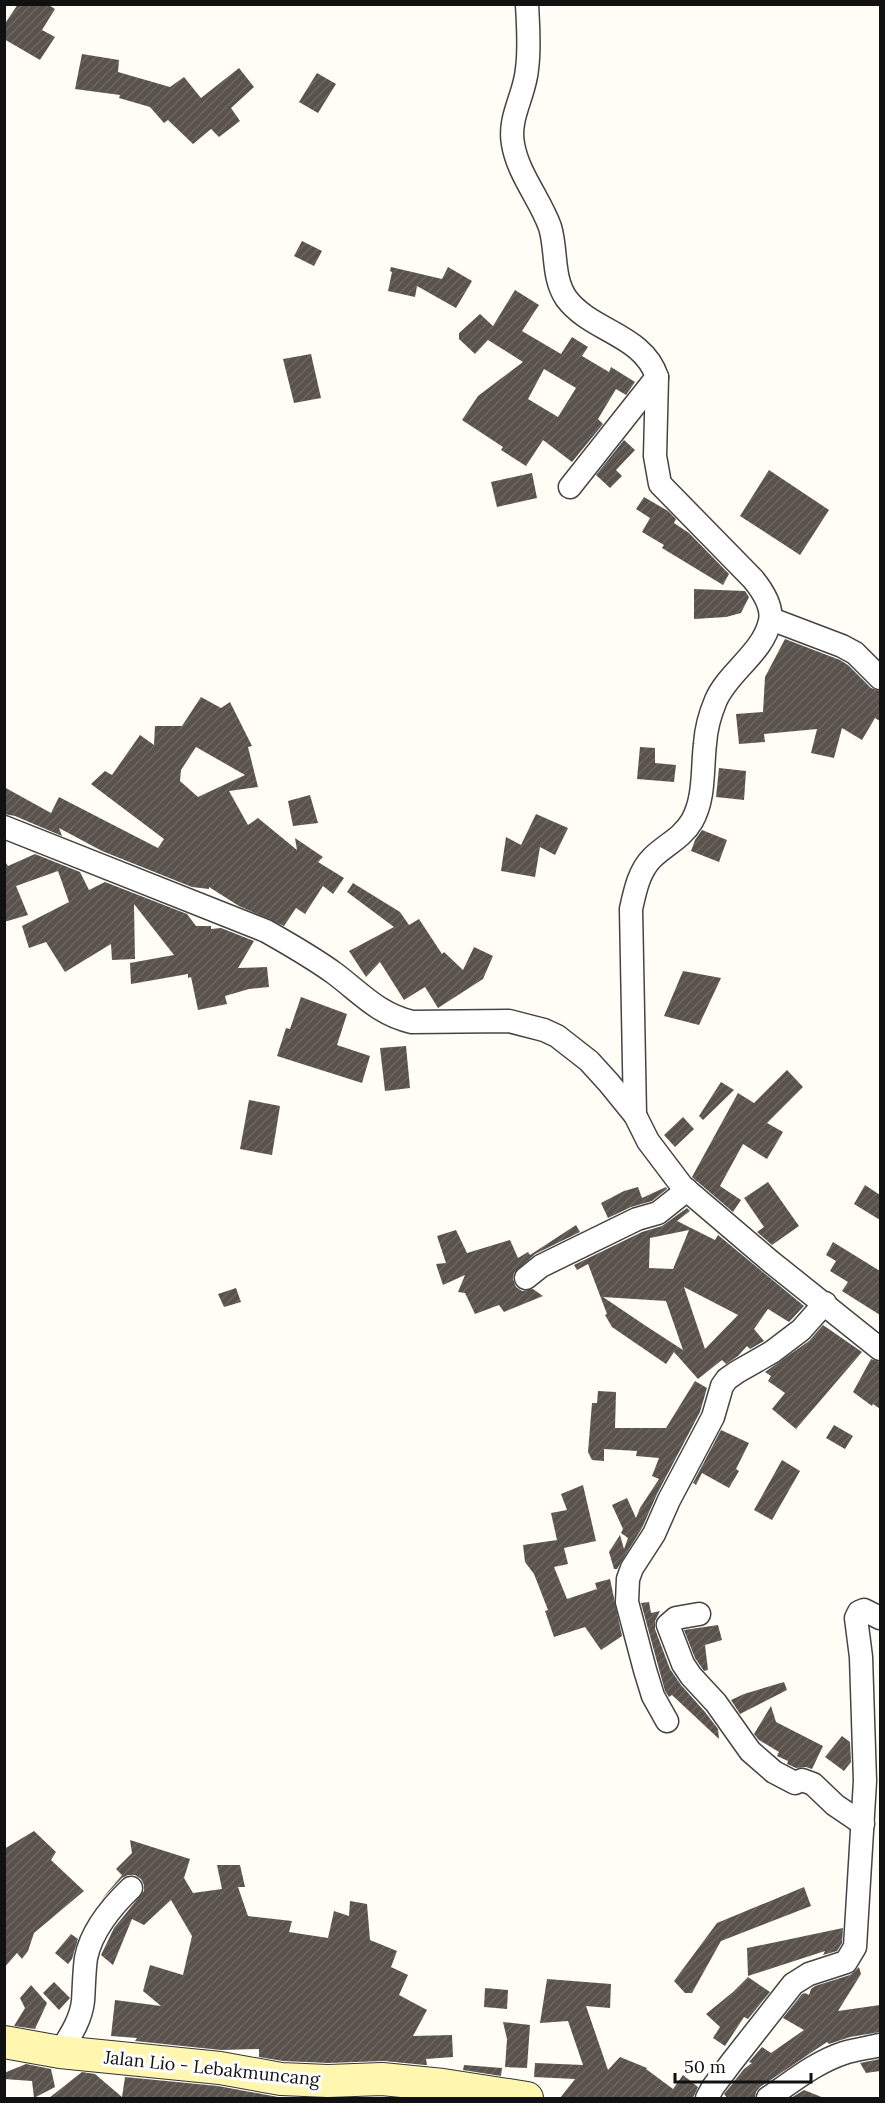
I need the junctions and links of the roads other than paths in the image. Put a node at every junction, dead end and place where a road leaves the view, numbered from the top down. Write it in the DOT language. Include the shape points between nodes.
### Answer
graph roads {
  1 [pos="527,4"];
  2 [pos="657,377"];
  3 [pos="570,487"];
  4 [pos="771,619"];
  5 [pos="880,678"];
  6 [pos="4,827"];
  7 [pos="635,1115"];
  8 [pos="687,1190"];
  9 [pos="526,1278"];
  10 [pos="825,1303"];
  11 [pos="880,1349"];
  12 [pos="699,1614"];
  13 [pos="880,1618"];
  14 [pos="668,1625"];
  15 [pos="635,1631"];
  16 [pos="667,1721"];
  17 [pos="863,1824"];
  18 [pos="131,1888"];
  19 [pos="4,2042"];
  20 [pos="880,2045"];
  21 [pos="60,2052"];
  22 [pos="527,2098"];
  23 [pos="707,2098"];
  24 [pos="768,2098"];
  1 -- 2 [label="street" via="527,70 514,115 512,143 550,228 560,284 576,310 646,356"];
  2 -- 3 [label="street"];
  2 -- 4 [label="street" via="655,456 660,484 753,579 764,594"];
  4 -- 5 [label="street" via="855,653"];
  4 -- 7 [label="street" via="754,651 726,682 710,716 702,784 692,820 646,865 635,892 631,909"];
  6 -- 7 [label="street" via="266,931 399,1019 510,1021 557,1036 589,1061"];
  7 -- 8 [label="street" via="648,1141"];
  8 -- 9 [label="street" via="658,1213 541,1266"];
  8 -- 10 [label="street"];
  10 -- 11 [label="street"];
  10 -- 15 [label="street" via="801,1330 733,1374 722,1386 713,1418 628,1579 627,1602"];
  12 -- 14 [label="street" via="676,1618"];
  13 -- 17 [label="street" via="864,1611 856,1617 861,1657"];
  14 -- 15 [label="street"];
  14 -- 17 [label="street" via="691,1676 750,1751 774,1772 795,1783 802,1780 813,1784"];
  15 -- 16 [label="street" via="653,1696"];
  17 -- 23 [label="street" via="852,1954 842,1964 809,1974 793,1984"];
  18 -- 21 [label="street" via="94,1938 86,1957 77,2023"];
  19 -- 21 [label="street, Jalan Lio - Lebakmuncang"];
  20 -- 24 [label="street" via="827,2060"];
  21 -- 22 [label="street, Jalan Lio - Lebakmuncang" via="209,2066 281,2079 382,2079"];
}
